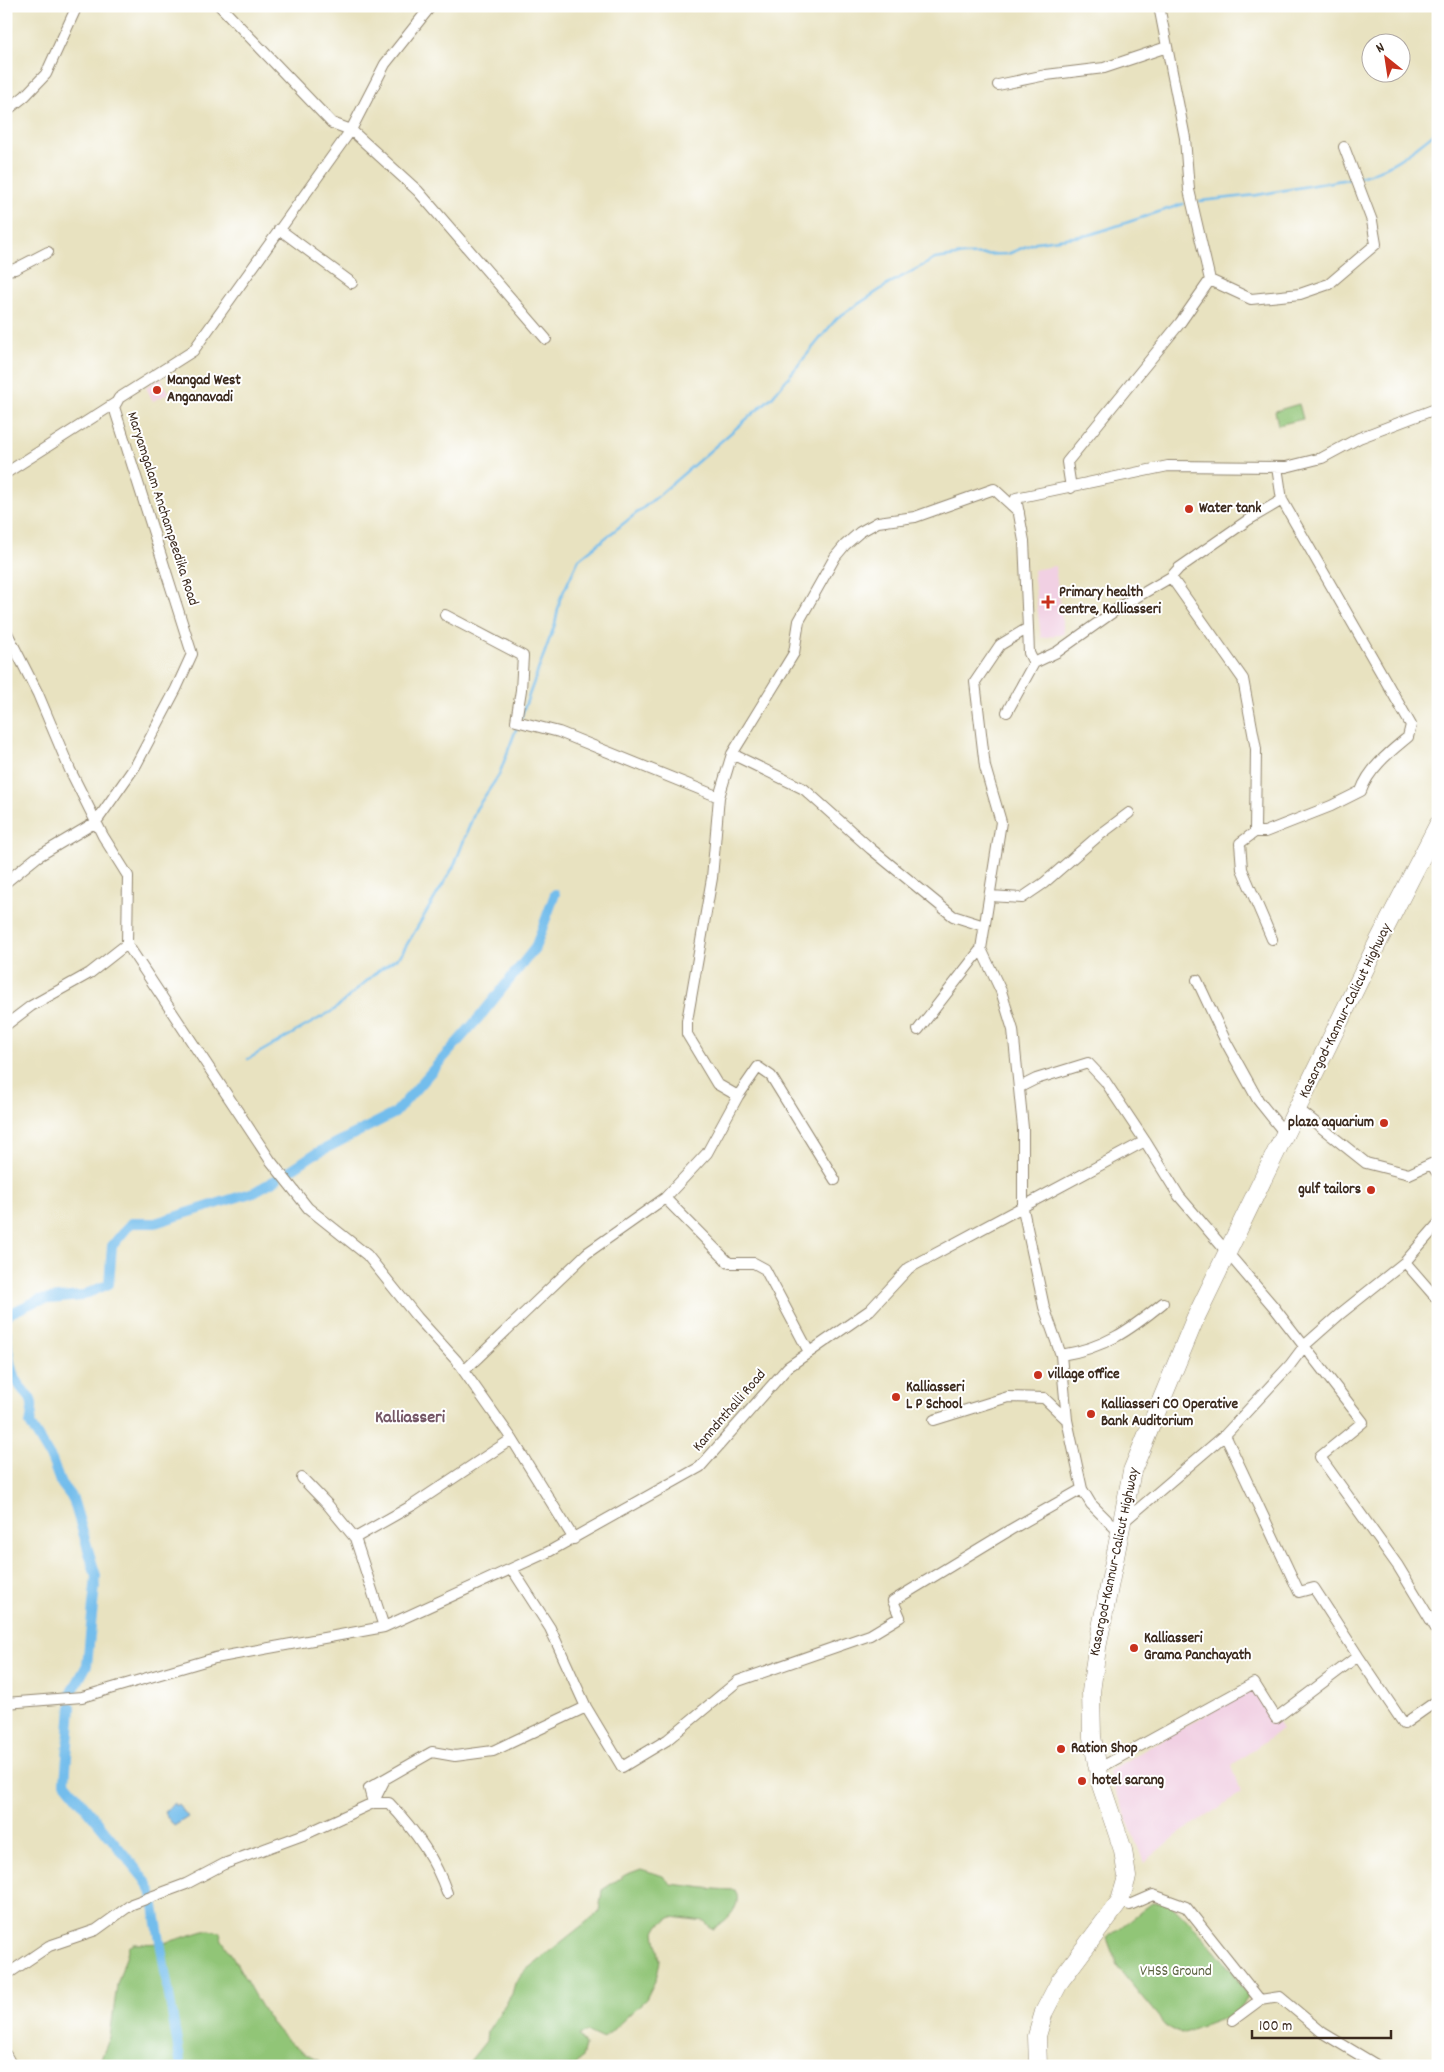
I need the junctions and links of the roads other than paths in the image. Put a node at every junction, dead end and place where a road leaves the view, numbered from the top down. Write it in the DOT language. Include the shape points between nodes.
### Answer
graph roads {
  1 [pos="77,6"];
  2 [pos="220,6"];
  3 [pos="431,6"];
  4 [pos="1159,6"];
  5 [pos="1167,48"];
  6 [pos="998,85"];
  7 [pos="6,111"];
  8 [pos="351,130"];
  9 [pos="1344,147"];
  10 [pos="279,229"];
  11 [pos="48,252"];
  12 [pos="6,270"];
  13 [pos="1210,280"];
  14 [pos="352,284"];
  15 [pos="546,339"];
  16 [pos="117,402"];
  17 [pos="1438,408"];
  18 [pos="1277,467"];
  19 [pos="6,472"];
  20 [pos="1072,488"];
  21 [pos="1282,500"];
  22 [pos="1019,512"];
  23 [pos="1171,578"];
  24 [pos="445,615"];
  25 [pos="1028,628"];
  26 [pos="6,631"];
  27 [pos="1034,663"];
  28 [pos="1007,712"];
  29 [pos="732,754"];
  30 [pos="719,797"];
  31 [pos="1129,813"];
  32 [pos="96,822"];
  33 [pos="1438,825"];
  34 [pos="1255,832"];
  35 [pos="6,882"];
  36 [pos="990,896"];
  37 [pos="984,926"];
  38 [pos="1272,939"];
  39 [pos="127,944"];
  40 [pos="981,949"];
  41 [pos="1197,980"];
  42 [pos="6,1025"];
  43 [pos="918,1030"];
  44 [pos="1020,1088"];
  45 [pos="738,1096"];
  46 [pos="1298,1109"];
  47 [pos="1286,1135"];
  48 [pos="1145,1141"];
  49 [pos="1438,1174"];
  50 [pos="835,1180"];
  51 [pos="665,1198"];
  52 [pos="1023,1208"];
  53 [pos="1438,1224"];
  54 [pos="1228,1253"];
  55 [pos="1405,1262"];
  56 [pos="1437,1301"];
  57 [pos="1163,1303"];
  58 [pos="1305,1345"];
  59 [pos="809,1352"];
  60 [pos="1061,1355"];
  61 [pos="464,1371"];
  62 [pos="934,1420"];
  63 [pos="1067,1420"];
  64 [pos="1225,1435"];
  65 [pos="512,1438"];
  66 [pos="302,1478"];
  67 [pos="1082,1489"];
  68 [pos="1120,1528"];
  69 [pos="355,1538"];
  70 [pos="574,1539"];
  71 [pos="512,1568"];
  72 [pos="384,1628"];
  73 [pos="1438,1632"];
  74 [pos="1358,1656"];
  75 [pos="1438,1700"];
  76 [pos="6,1703"];
  77 [pos="586,1707"];
  78 [pos="1098,1769"];
  79 [pos="373,1803"];
  80 [pos="448,1893"];
  81 [pos="1120,1901"];
  82 [pos="6,1975"];
  83 [pos="1260,2000"];
  84 [pos="1233,2020"];
  85 [pos="6,2055"];
  86 [pos="12,2066"];
  87 [pos="1038,2066"];
  88 [pos="1378,2066"];
  1 -- 7 [label="street" via="46,74"];
  2 -- 8 [label="street" via="332,123"];
  3 -- 8 [label="street, Maryamgalam Anchampeedika Road" via="385,64"];
  4 -- 5 [label="street"];
  5 -- 6 [label="street" via="1104,68"];
  5 -- 13 [label="street" via="1186,138 1188,190"];
  8 -- 10 [label="street, Maryamgalam Anchampeedika Road"];
  8 -- 15 [label="street" via="418,191"];
  9 -- 13 [label="street" via="1372,222 1376,244 1329,284 1300,294 1251,299"];
  10 -- 14 [label="street"];
  10 -- 16 [label="street, Maryamgalam Anchampeedika Road" via="193,351"];
  11 -- 12 [label="street" via="15,270"];
  13 -- 20 [label="street" via="1180,323 1067,462"];
  16 -- 19 [label="street"];
  16 -- 32 [label="street, Maryamgalam Anchampeedika Road" via="114,407 192,654 136,765"];
  17 -- 18 [label="street" via="1359,438 1322,458"];
  18 -- 20 [label="street" via="1168,466"];
  18 -- 21 [label="street"];
  20 -- 22 [label="street" via="1016,498"];
  21 -- 23 [label="street" via="1240,525 1179,568"];
  21 -- 34 [label="street" via="1410,725 1408,737 1384,756 1361,791 1273,829"];
  22 -- 25 [label="street" via="1024,541"];
  22 -- 29 [label="street" via="994,489 915,518 878,522 845,545 799,620 794,653"];
  23 -- 27 [label="street" via="1123,605 1057,652"];
  23 -- 34 [label="street" via="1243,679 1256,749"];
  24 -- 30 [label="street" via="523,656 521,722 559,732"];
  25 -- 27 [label="street" via="1029,652"];
  25 -- 36 [label="street" via="1000,645 975,682 985,767 1001,822"];
  26 -- 32 [label="street"];
  27 -- 28 [label="street"];
  29 -- 30 [label="street"];
  29 -- 37 [label="street" via="804,789 952,916"];
  30 -- 45 [label="street" via="712,878 687,1034 717,1084"];
  31 -- 36 [label="street" via="1022,898"];
  32 -- 35 [label="street, Maryamgalam Anchampeedika Road" via="37,857"];
  32 -- 39 [label="street" via="128,876"];
  33 -- 46 [label="highway, Kasargod-Kannur-Calicut Highway"];
  34 -- 38 [label="street" via="1240,843 1242,869"];
  36 -- 37 [label="street"];
  37 -- 40 [label="street"];
  39 -- 42 [label="street" via="90,973 30,1006"];
  39 -- 61 [label="street" via="270,1160 308,1208 367,1256"];
  40 -- 43 [label="street"];
  40 -- 44 [label="street" via="1001,991 1013,1030"];
  41 -- 47 [label="street" via="1258,1100"];
  44 -- 48 [label="street" via="1036,1079 1088,1063 1105,1081"];
  44 -- 52 [label="street"];
  45 -- 50 [label="street" via="758,1067 771,1076"];
  45 -- 51 [label="street" via="707,1153"];
  46 -- 47 [label="highway, Kasargod-Kannur-Calicut Highway"];
  46 -- 49 [label="street" via="1366,1163 1409,1174 1431,1164"];
  47 -- 54 [label="highway, Kasargod-Kannur-Calicut Highway"];
  48 -- 52 [label="street, Kanndnthalli Road"];
  48 -- 54 [label="street" via="1179,1196"];
  51 -- 59 [label="street" via="729,1263 754,1263 765,1269"];
  51 -- 61 [label="street" via="587,1254"];
  52 -- 59 [label="street, Kanndnthalli Road" via="909,1268 870,1310"];
  52 -- 60 [label="street" via="1044,1307"];
  53 -- 55 [label="street"];
  54 -- 58 [label="street"];
  54 -- 68 [label="highway, Kasargod-Kannur-Calicut Highway" via="1195,1319 1149,1426 1132,1472"];
  55 -- 56 [label="street"];
  55 -- 58 [label="street"];
  57 -- 60 [label="street" via="1120,1335 1087,1351"];
  58 -- 64 [label="street"];
  58 -- 73 [label="street" via="1364,1422 1320,1457 1398,1566"];
  59 -- 70 [label="street, Kanndnthalli Road" via="788,1367 700,1468"];
  60 -- 63 [label="street"];
  61 -- 65 [label="street"];
  62 -- 63 [label="street" via="1008,1397 1044,1398"];
  63 -- 67 [label="street"];
  64 -- 68 [label="street"];
  64 -- 74 [label="street" via="1299,1592 1314,1588"];
  65 -- 69 [label="street" via="413,1505"];
  65 -- 70 [label="street"];
  66 -- 69 [label="street"];
  67 -- 68 [label="street" via="1090,1504"];
  67 -- 77 [label="street" via="893,1602 900,1617 870,1635 738,1682 667,1740 622,1767"];
  68 -- 78 [label="highway, Kasargod-Kannur-Calicut Highway" via="1096,1648 1091,1692 1092,1737"];
  69 -- 72 [label="street"];
  70 -- 71 [label="street, Kanndnthalli Road"];
  71 -- 72 [label="street, Kanndnthalli Road"];
  71 -- 77 [label="street" via="550,1628"];
  72 -- 76 [label="street, Kanndnthalli Road" via="216,1658 82,1697"];
  74 -- 75 [label="street" via="1404,1724"];
  74 -- 78 [label="street" via="1276,1718 1254,1683"];
  77 -- 79 [label="street" via="493,1751 455,1756 432,1752 369,1788"];
  78 -- 81 [label="highway, Kasargod-Kannur-Calicut Highway" via="1123,1850 1127,1877"];
  79 -- 80 [label="street" via="389,1803 412,1827 440,1872"];
  79 -- 82 [label="street" via="308,1833 224,1864 186,1884 132,1904 96,1930 49,1946"];
  81 -- 83 [label="street" via="1130,1905 1153,1896 1186,1907"];
  81 -- 87 [label="highway, Kasargod-Kannur-Calicut Highway" via="1060,1981 1044,2012 1037,2036"];
  83 -- 84 [label="street"];
  83 -- 88 [label="street" via="1280,1997 1323,2033"];
  85 -- 86 [label="street"];
}
